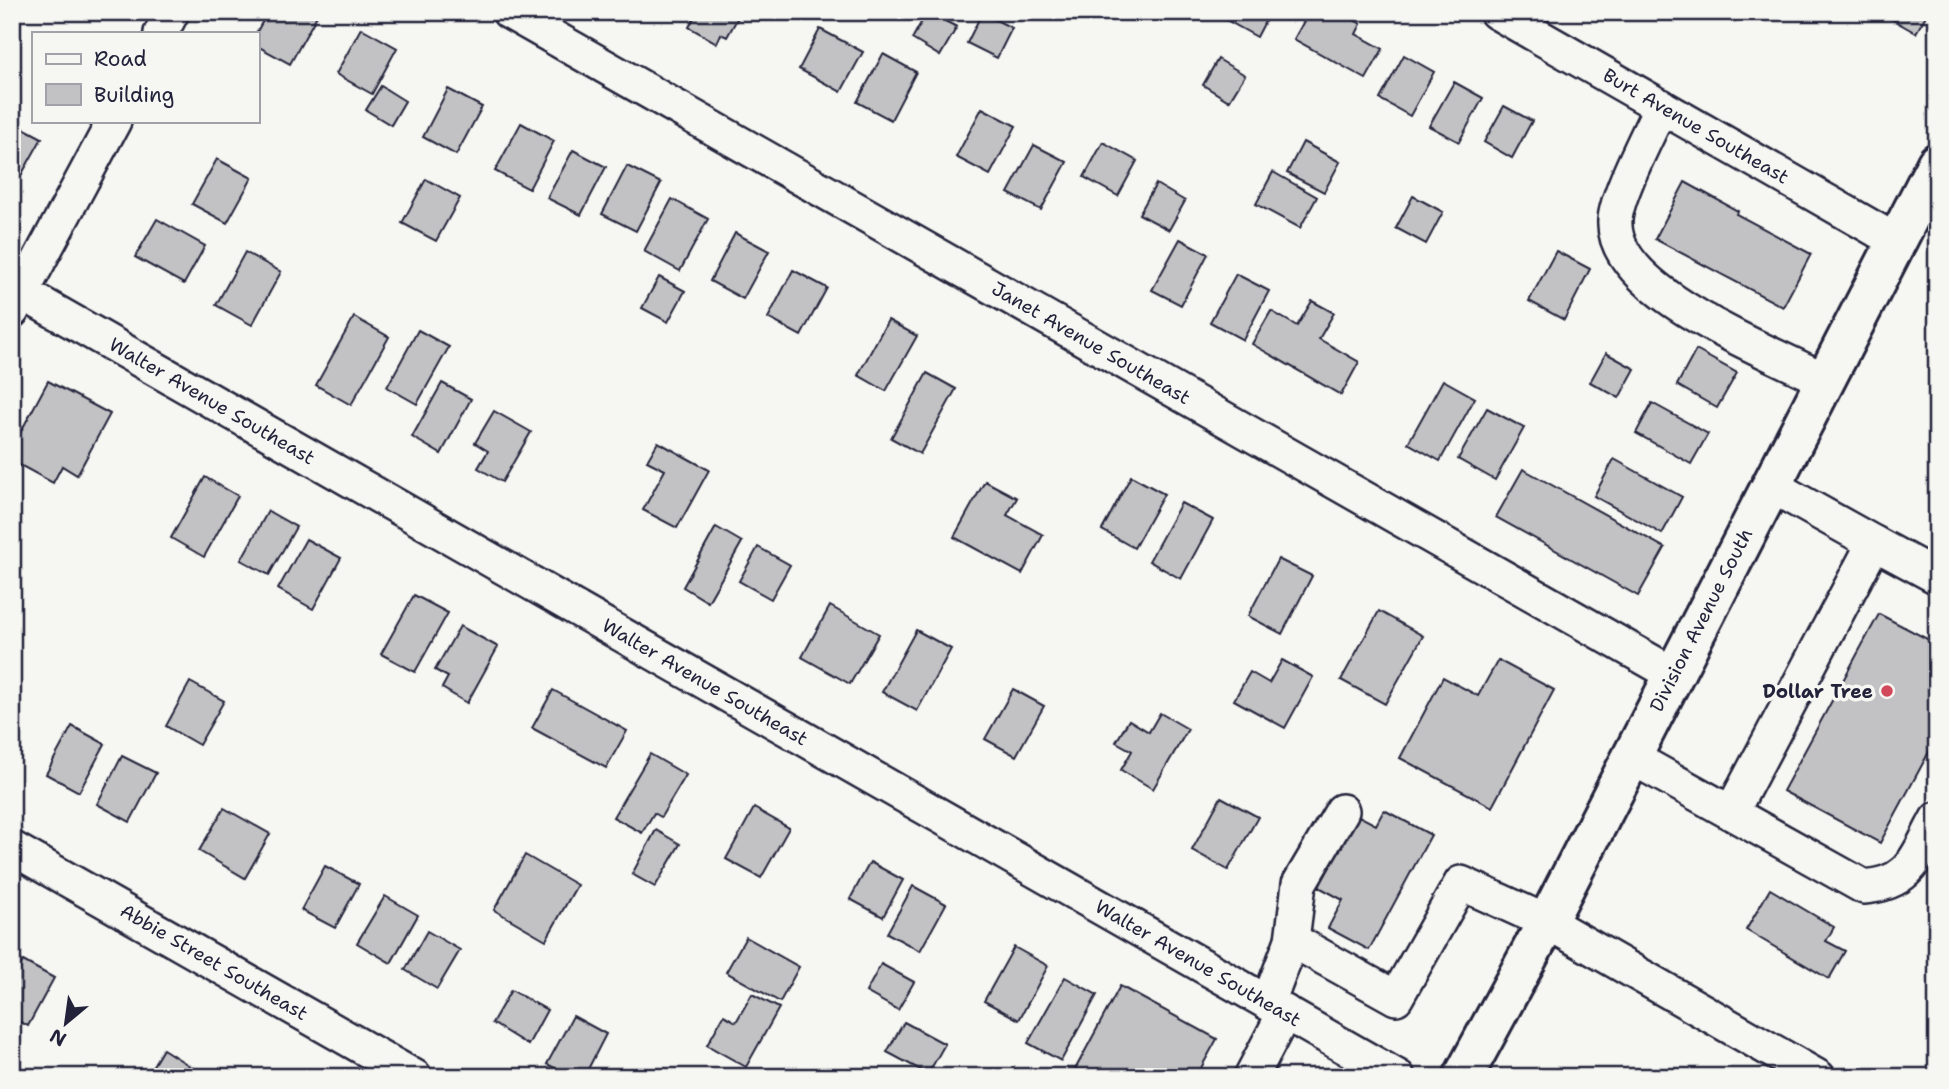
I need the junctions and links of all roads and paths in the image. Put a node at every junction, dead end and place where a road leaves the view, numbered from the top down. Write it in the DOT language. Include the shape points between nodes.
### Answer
graph roads {
  1 [pos="172,12"];
  2 [pos="509,12"];
  3 [pos="1496,12"];
  4 [pos="162,32"];
  5 [pos="1661,106"];
  6 [pos="113,122"];
  7 [pos="1937,163"];
  8 [pos="1896,241"];
  9 [pos="15,297"];
  10 [pos="1824,380"];
  11 [pos="1770,485"];
  12 [pos="1874,543"];
  13 [pos="1937,577"];
  14 [pos="1673,674"];
  15 [pos="1631,757"];
  16 [pos="1342,811"];
  17 [pos="1731,813"];
  18 [pos="1937,819"];
  19 [pos="12,848"];
  20 [pos="1547,922"];
  21 [pos="1292,940"];
  22 [pos="1276,1008"];
  23 [pos="415,1077"];
  24 [pos="1251,1077"];
  25 [pos="1398,1077"];
  26 [pos="1464,1077"];
  27 [pos="1818,1077"];
  1 -- 4 [label="street"];
  2 -- 14 [label="street, Janet Avenue Southeast"];
  3 -- 5 [label="street, Burt Avenue Southeast"];
  5 -- 8 [label="street, Burt Avenue Southeast"];
  5 -- 10 [label="street" via="1618,204 1615,223 1630,265 1655,289 1706,321"];
  6 -- 9 [label="street"];
  7 -- 8 [label="main road, Division Avenue South"];
  8 -- 10 [label="main road, Division Avenue South"];
  9 -- 22 [label="street, Walter Avenue Southeast"];
  10 -- 11 [label="main road, Division Avenue South"];
  11 -- 12 [label="street"];
  11 -- 14 [label="main road, Division Avenue South"];
  12 -- 13 [label="street"];
  12 -- 17 [label="street"];
  14 -- 15 [label="main road, Division Avenue South"];
  15 -- 17 [label="street"];
  15 -- 20 [label="main road, Division Avenue South"];
  16 -- 21 [label="street" via="1299,884"];
  17 -- 18 [label="street" via="1864,887 1887,885 1911,868"];
  19 -- 23 [label="street, Abbie Street Southeast"];
  20 -- 21 [label="street" via="1461,883 1396,998"];
  20 -- 26 [label="main road, Division Avenue South"];
  20 -- 27 [label="street"];
  21 -- 22 [label="street"];
  22 -- 24 [label="street"];
  22 -- 25 [label="street, Walter Avenue Southeast"];
}
